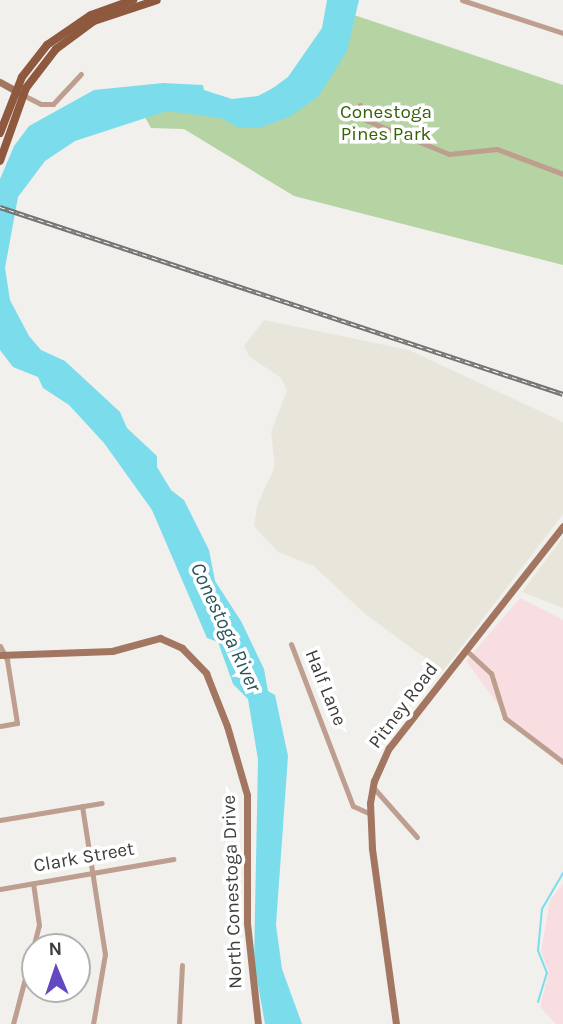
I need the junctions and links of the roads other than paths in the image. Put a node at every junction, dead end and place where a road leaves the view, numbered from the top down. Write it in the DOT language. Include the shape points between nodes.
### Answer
graph roads {
  1 [pos="133,0"];
  2 [pos="158,0"];
  3 [pos="462,0"];
  4 [pos="563,33"];
  5 [pos="81,74"];
  6 [pos="0,82"];
  7 [pos="19,93"];
  8 [pos="360,105"];
  9 [pos="0,133"];
  10 [pos="0,161"];
  11 [pos="563,174"];
  12 [pos="563,526"];
  13 [pos="291,644"];
  14 [pos="0,646"];
  15 [pos="467,651"];
  16 [pos="2,655"];
  17 [pos="0,726"];
  18 [pos="563,762"];
  19 [pos="372,786"];
  20 [pos="102,803"];
  21 [pos="82,806"];
  22 [pos="369,813"];
  23 [pos="0,820"];
  24 [pos="417,837"];
  25 [pos="173,859"];
  26 [pos="93,873"];
  27 [pos="33,883"];
  28 [pos="0,889"];
  29 [pos="182,965"];
  30 [pos="13,1024"];
  31 [pos="93,1024"];
  32 [pos="179,1024"];
  33 [pos="258,1024"];
  34 [pos="396,1024"];
  1 -- 7 [label="main road" via="98,11 63,31 36,57"];
  2 -- 7 [label="main road" via="101,18 74,33"];
  3 -- 4 [label="street"];
  5 -- 7 [label="street" via="53,104 41,104"];
  6 -- 7 [label="street"];
  7 -- 9 [label="main road"];
  7 -- 10 [label="main road"];
  8 -- 11 [label="street" via="363,119 449,154 497,149"];
  12 -- 15 [label="street, Pitney Road"];
  13 -- 22 [label="street, Half Lane" via="353,806"];
  14 -- 16 [label="street"];
  15 -- 18 [label="street" via="491,673 505,718"];
  15 -- 19 [label="street, Pitney Road" via="389,748"];
  16 -- 17 [label="street" via="17,723"];
  16 -- 33 [label="street, North Conestoga Drive" via="112,651 155,638 182,648 211,682 247,795 247,935"];
  19 -- 22 [label="street, Pitney Road"];
  19 -- 24 [label="street"];
  20 -- 21 [label="street"];
  21 -- 23 [label="street"];
  21 -- 26 [label="street"];
  22 -- 34 [label="street, Pitney Road"];
  25 -- 26 [label="street, Clark Street"];
  26 -- 27 [label="street, Clark Street"];
  26 -- 31 [label="street" via="106,954"];
  27 -- 28 [label="street, Clark Street"];
  27 -- 30 [label="street" via="39,925"];
  29 -- 32 [label="street"];
}
